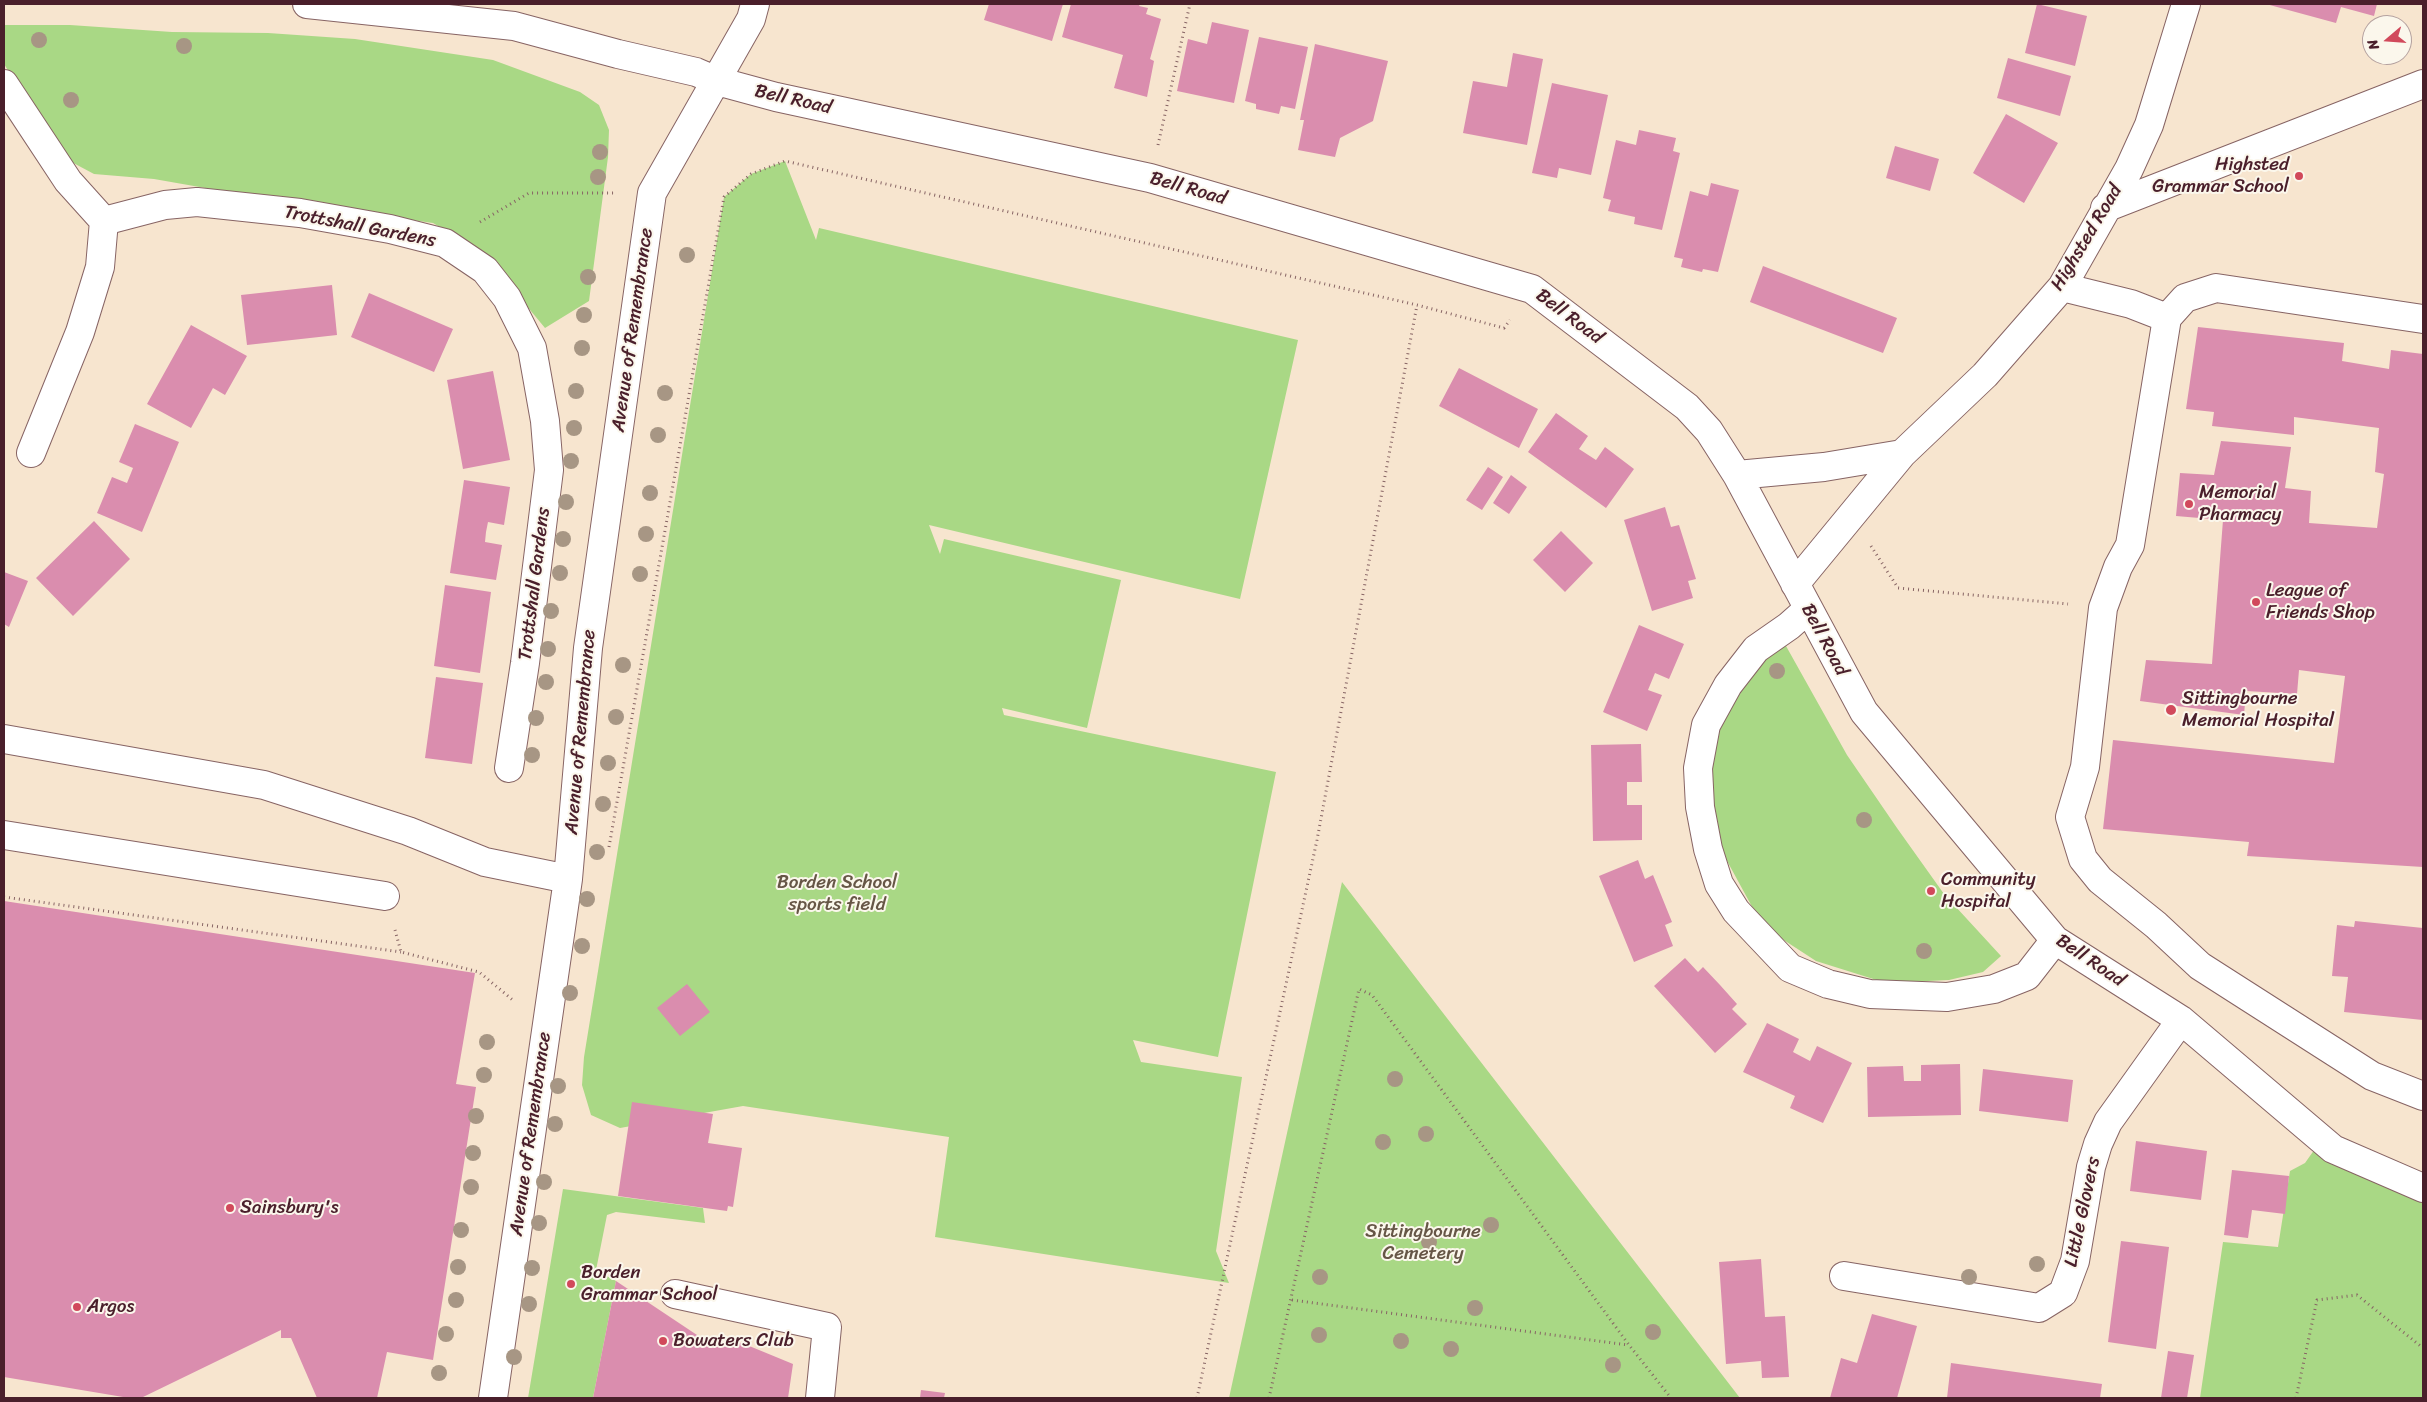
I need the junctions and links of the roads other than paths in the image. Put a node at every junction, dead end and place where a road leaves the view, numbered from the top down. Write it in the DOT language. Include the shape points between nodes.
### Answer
graph roads {
  1 [pos="307,4"];
  2 [pos="756,4"];
  3 [pos="2186,4"];
  4 [pos="716,81"];
  5 [pos="4,84"];
  6 [pos="2423,84"];
  7 [pos="2105,208"];
  8 [pos="104,221"];
  9 [pos="2062,287"];
  10 [pos="2167,318"];
  11 [pos="2423,319"];
  12 [pos="31,453"];
  13 [pos="1902,454"];
  14 [pos="1737,475"];
  15 [pos="1795,584"];
  16 [pos="1807,610"];
  17 [pos="4,739"];
  18 [pos="509,768"];
  19 [pos="4,836"];
  20 [pos="568,879"];
  21 [pos="385,896"];
  22 [pos="2055,940"];
  23 [pos="2181,1020"];
  24 [pos="2423,1096"];
  25 [pos="2423,1188"];
  26 [pos="1844,1276"];
  27 [pos="675,1294"];
  28 [pos="494,1398"];
  29 [pos="820,1398"];
  1 -- 4 [label="street, Bell Road" via="514,26 696,72"];
  2 -- 4 [label="street, Avenue of Remembrance"];
  3 -- 7 [label="street, Highsted Road" via="2149,125"];
  4 -- 14 [label="street, Bell Road" via="776,97 1150,178 1532,289 1688,407 1709,431"];
  4 -- 20 [label="street, Avenue of Remembrance" via="652,193 588,648"];
  5 -- 8 [label="street" via="68,181"];
  6 -- 7 [label="street"];
  7 -- 9 [label="street, Highsted Road"];
  8 -- 12 [label="street" via="100,266 80,332"];
  8 -- 18 [label="street, Trottshall Gardens" via="165,205 197,202 318,216 390,229 445,243 484,270 507,298 532,348 545,421 549,470"];
  9 -- 10 [label="street" via="2131,304"];
  9 -- 13 [label="street, Highsted Road" via="1985,375"];
  10 -- 11 [label="street" via="2185,298 2216,288"];
  10 -- 24 [label="street" via="2130,545 2103,608 2086,767 2070,817 2083,859 2100,880 2200,966 2372,1076"];
  13 -- 14 [label="street" via="1824,467"];
  13 -- 15 [label="street, Highsted Road"];
  14 -- 15 [label="street, Bell Road"];
  15 -- 16 [label="street, Bell Road"];
  16 -- 22 [label="street, Bell Road" via="1864,712"];
  16 -- 22 [label="street" via="1756,649 1728,685 1706,725 1698,768 1700,807 1719,884 1736,911 1790,968 1828,984 1870,994 1947,997 1994,989 2027,976"];
  17 -- 20 [label="street" via="264,785 408,832 485,862"];
  19 -- 21 [label="street"];
  20 -- 28 [label="street, Avenue of Remembrance"];
  22 -- 23 [label="street, Bell Road"];
  23 -- 25 [label="street, Bell Road" via="2333,1149"];
  23 -- 26 [label="street, Little Glovers" via="2108,1122 2098,1144 2075,1261 2063,1293 2039,1308"];
  27 -- 29 [label="street" via="827,1327"];
}
